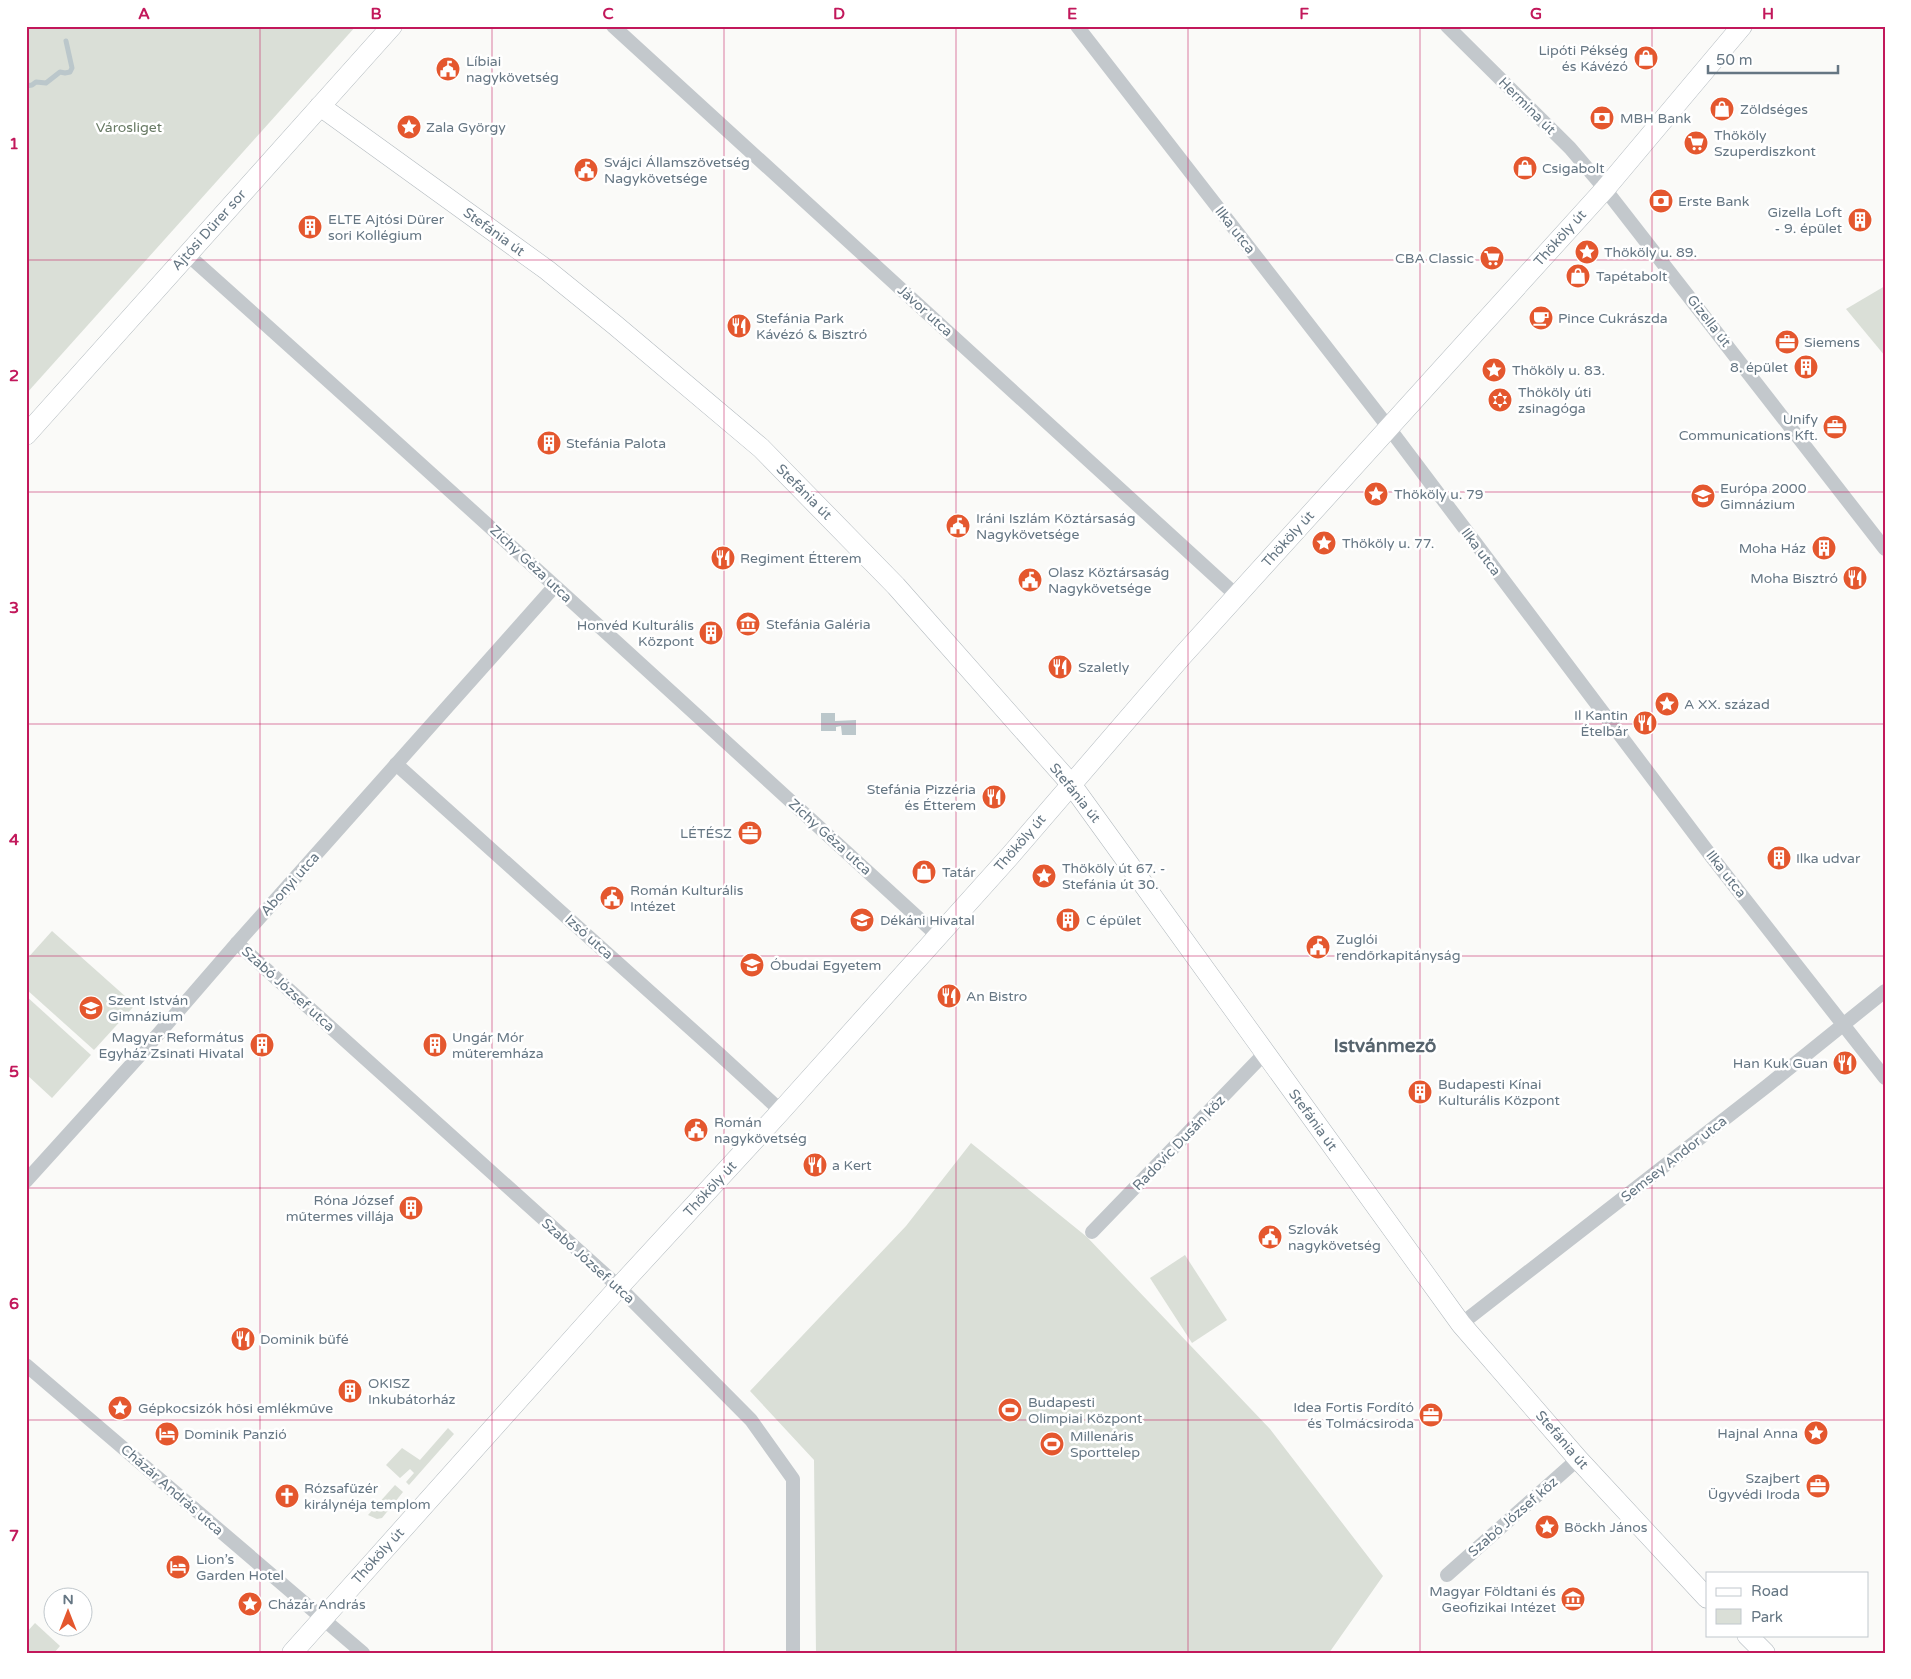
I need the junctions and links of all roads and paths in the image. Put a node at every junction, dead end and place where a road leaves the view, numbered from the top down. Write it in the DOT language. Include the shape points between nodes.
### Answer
graph roads {
  1 [pos="392,26"];
  2 [pos="613,26"];
  3 [pos="1077,26"];
  4 [pos="1448,26"];
  5 [pos="1742,26"];
  6 [pos="320,106"];
  7 [pos="1605,188"];
  8 [pos="188,255"];
  9 [pos="1389,428"];
  10 [pos="26,435"];
  11 [pos="1885,549"];
  12 [pos="554,587"];
  13 [pos="1237,596"];
  14 [pos="396,764"];
  15 [pos="1071,784"];
  16 [pos="938,936"];
  17 [pos="237,943"];
  18 [pos="1885,991"];
  19 [pos="1843,1023"];
  20 [pos="1264,1054"];
  21 [pos="1885,1078"];
  22 [pos="781,1112"];
  23 [pos="26,1181"];
  24 [pos="1092,1232"];
  25 [pos="619,1287"];
  26 [pos="1461,1324"];
  27 [pos="26,1365"];
  28 [pos="1578,1459"];
  29 [pos="1447,1575"];
  30 [pos="1706,1597"];
  31 [pos="323,1618"];
  32 [pos="1748,1636"];
  33 [pos="292,1653"];
  34 [pos="363,1653"];
  35 [pos="793,1653"];
  36 [pos="1765,1653"];
  1 -- 6 [label="street, Ajtósi Dürer sor"];
  2 -- 13 [label="street, Jávor utca"];
  3 -- 9 [label="street, Ilka utca"];
  4 -- 7 [label="street, Hermina út" via="1570,148"];
  5 -- 7 [label="street, Thököly út"];
  6 -- 8 [label="street, Ajtósi Dürer sor"];
  6 -- 15 [label="street, Stefánia út" via="548,270 760,448 896,586"];
  7 -- 9 [label="street, Thököly út"];
  7 -- 11 [label="street, Gizella út"];
  8 -- 10 [label="street, Ajtósi Dürer sor"];
  8 -- 12 [label="street, Zichy Géza utca"];
  9 -- 13 [label="street, Thököly út"];
  9 -- 19 [label="street, Ilka utca" via="1712,856"];
  12 -- 14 [label="street, Abonyi utca"];
  12 -- 16 [label="street, Zichy Géza utca"];
  13 -- 15 [label="street, Thököly út"];
  14 -- 17 [label="street, Abonyi utca"];
  14 -- 22 [label="street, Izsó utca"];
  15 -- 16 [label="street, Thököly út"];
  15 -- 20 [label="street, Stefánia út"];
  16 -- 22 [label="street, Thököly út"];
  17 -- 23 [label="street, Abonyi utca" via="142,1054"];
  17 -- 25 [label="street, Szabó József utca"];
  18 -- 19 [label="street, Semsey Andor utca"];
  19 -- 21 [label="street, Ilka utca"];
  19 -- 26 [label="street, Semsey Andor utca" via="1768,1086"];
  20 -- 24 [label="street, Radovic Dusán köz"];
  20 -- 26 [label="street, Stefánia út"];
  22 -- 25 [label="street, Thököly út"];
  25 -- 31 [label="street, Thököly út"];
  25 -- 35 [label="street, Szabó József utca" via="751,1420 793,1479"];
  26 -- 28 [label="street, Stefánia út"];
  27 -- 31 [label="street, Cházár András utca"];
  28 -- 29 [label="street, Szabó József köz"];
  28 -- 30 [label="street, Stefánia út"];
  31 -- 33 [label="street, Thököly út"];
  31 -- 34 [label="street, Cházár András utca"];
  32 -- 36 [label="street"];
}
